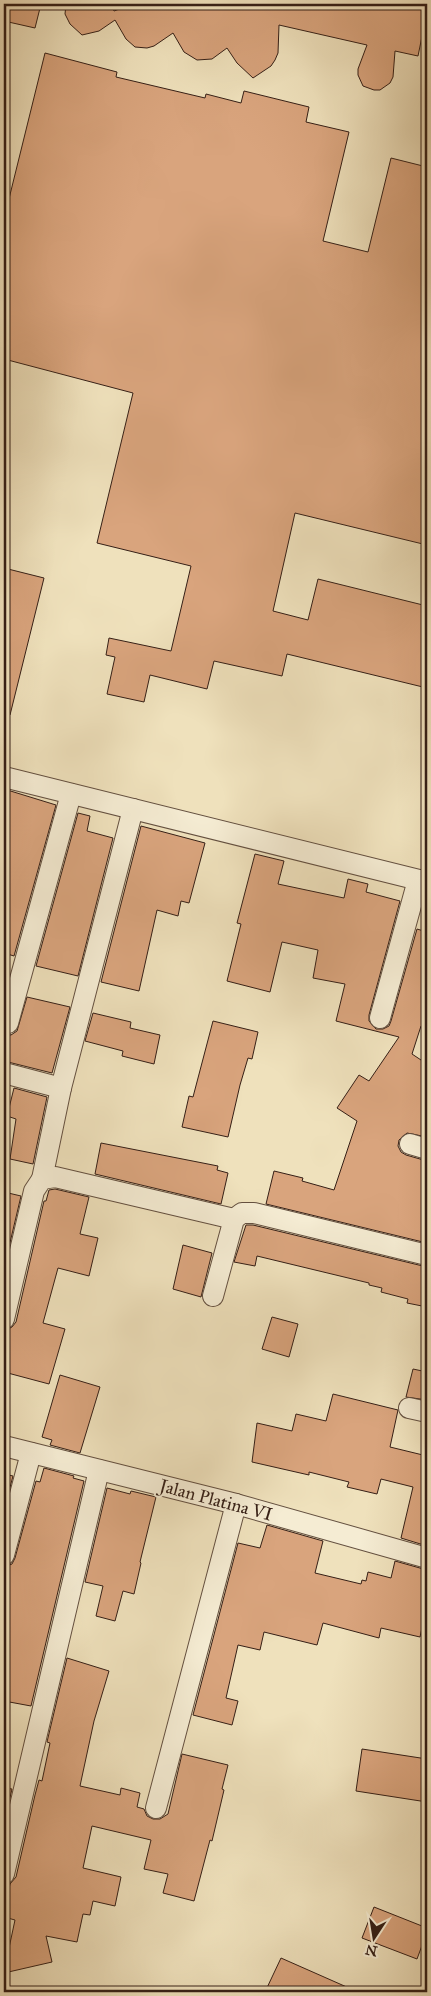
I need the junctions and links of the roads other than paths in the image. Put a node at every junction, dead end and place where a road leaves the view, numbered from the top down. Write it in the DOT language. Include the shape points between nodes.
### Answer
graph roads {
  1 [pos="4,777"];
  2 [pos="71,794"];
  3 [pos="133,809"];
  4 [pos="422,881"];
  5 [pos="380,1018"];
  6 [pos="8,1023"];
  7 [pos="4,1073"];
  8 [pos="61,1088"];
  9 [pos="42,1179"];
  10 [pos="234,1219"];
  11 [pos="427,1255"];
  12 [pos="212,1296"];
  13 [pos="4,1319"];
  14 [pos="4,1446"];
  15 [pos="31,1453"];
  16 [pos="99,1470"];
  17 [pos="236,1504"];
  18 [pos="4,1555"];
  19 [pos="427,1558"];
  20 [pos="156,1808"];
  21 [pos="4,1874"];
  1 -- 2 [label="street"];
  2 -- 3 [label="street"];
  2 -- 6 [label="street"];
  3 -- 4 [label="street"];
  3 -- 8 [label="street"];
  4 -- 5 [label="street"];
  7 -- 8 [label="street"];
  8 -- 9 [label="street"];
  9 -- 10 [label="street" via="56,1177"];
  9 -- 13 [label="street" via="34,1191"];
  10 -- 11 [label="street" via="242,1213 254,1213"];
  10 -- 12 [label="street"];
  14 -- 15 [label="street, Jalan Platina VI"];
  15 -- 16 [label="street, Jalan Platina VI"];
  15 -- 18 [label="street"];
  16 -- 17 [label="street, Jalan Platina VI"];
  16 -- 21 [label="street"];
  17 -- 19 [label="street, Jalan Platina VI"];
  17 -- 20 [label="street"];
}
